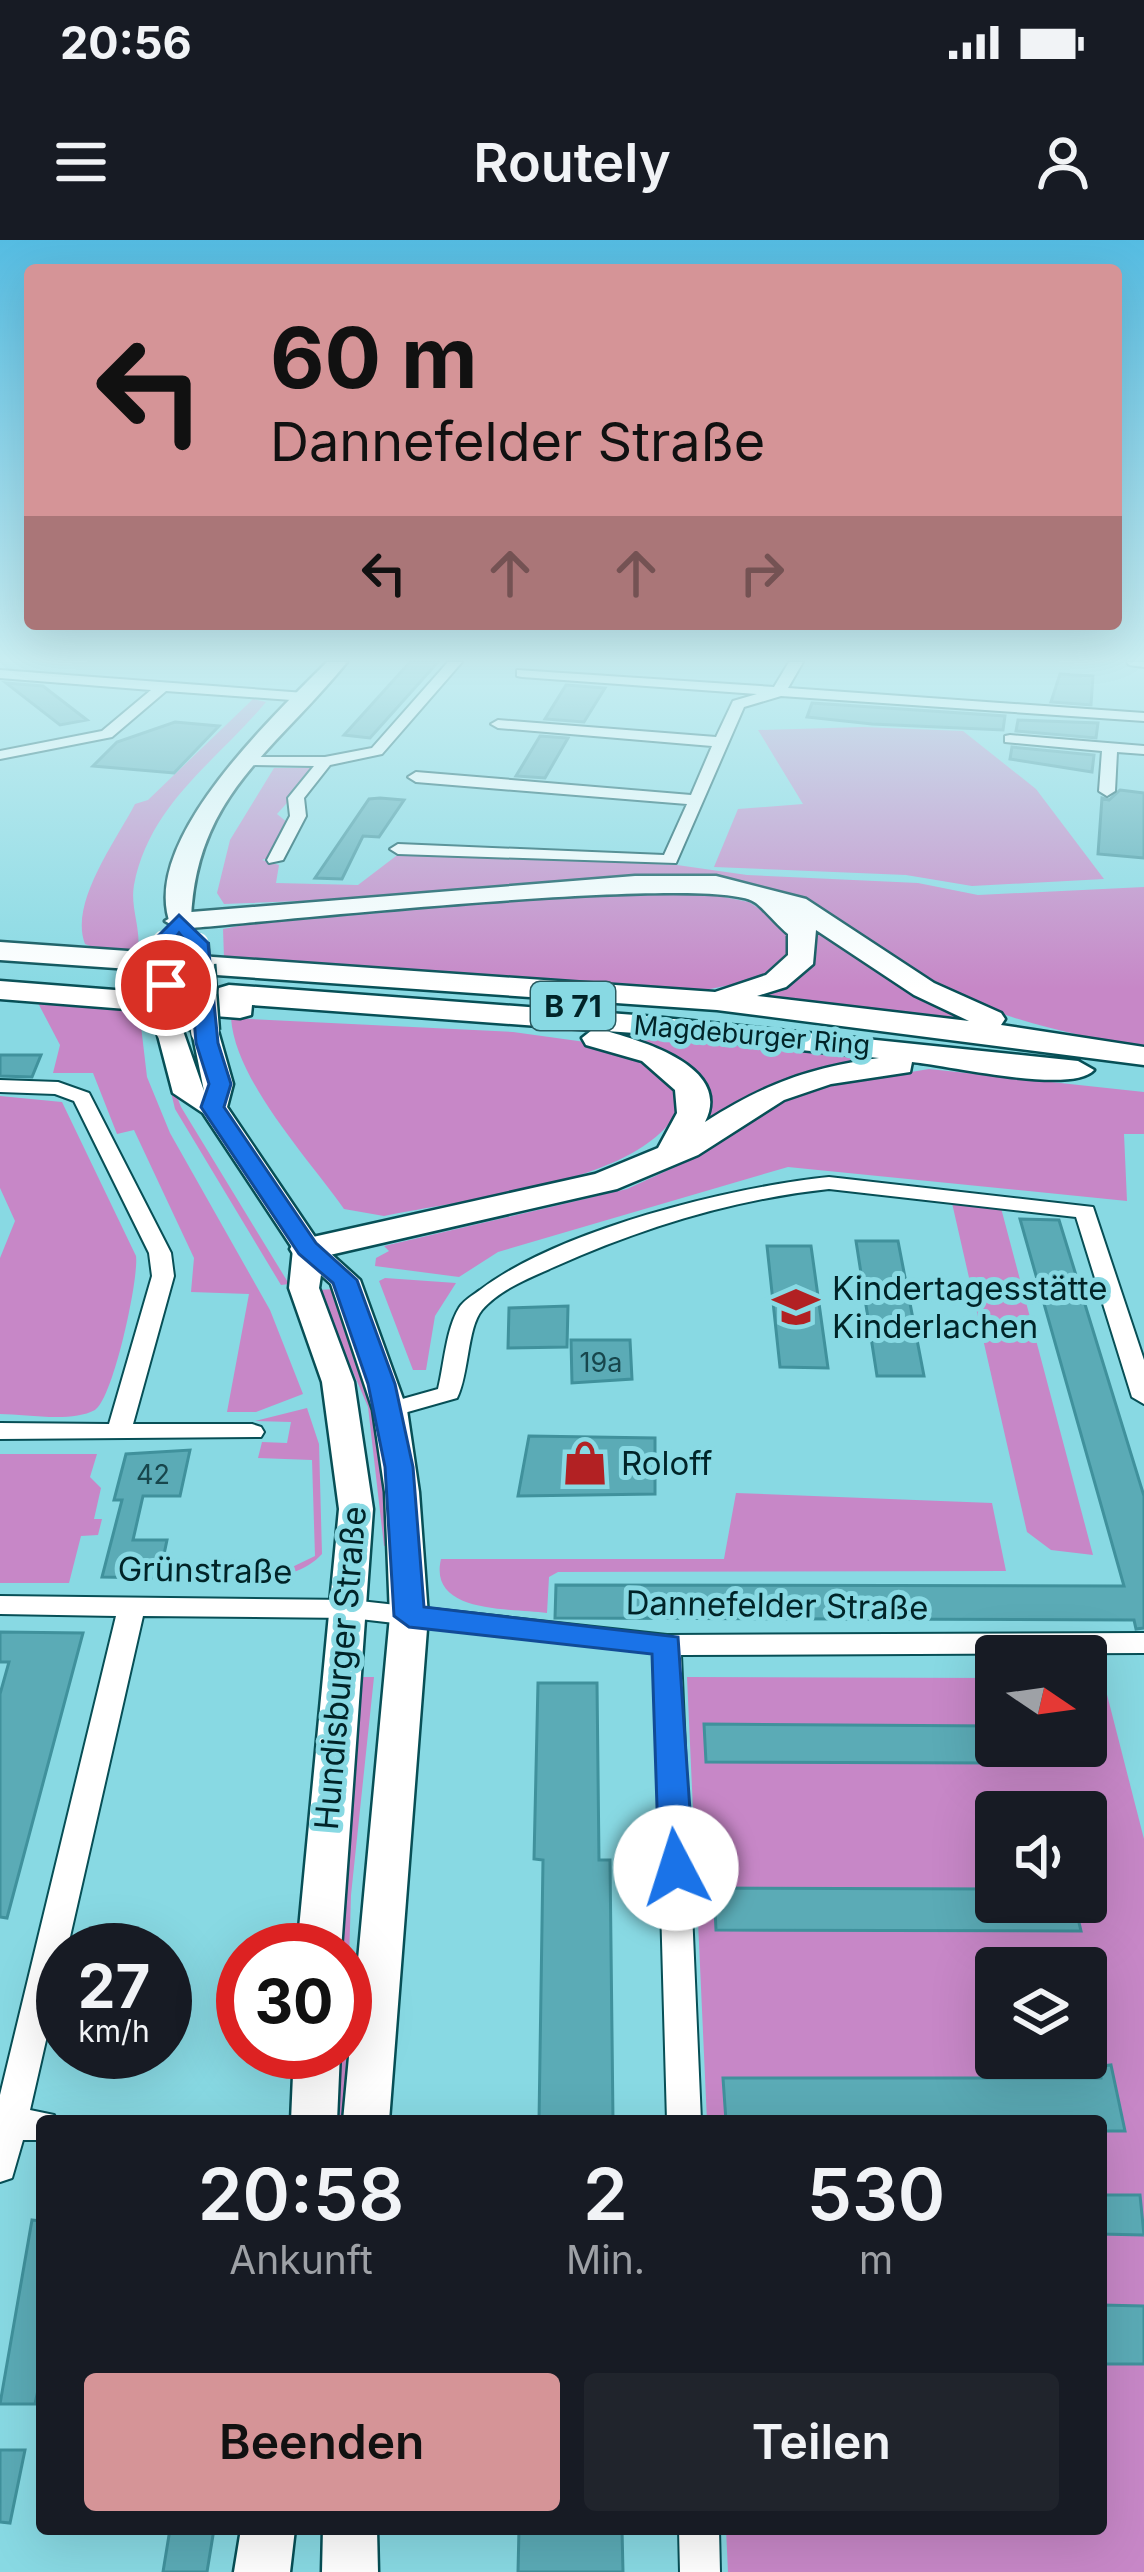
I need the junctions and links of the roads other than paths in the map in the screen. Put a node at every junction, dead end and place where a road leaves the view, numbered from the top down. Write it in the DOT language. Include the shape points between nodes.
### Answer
graph roads {
  1 [pos="239,771"];
  2 [pos="318,771"];
  3 [pos="710,771"];
  4 [pos="1109,771"];
  5 [pos="416,777"];
  6 [pos="1108,791"];
  7 [pos="698,800"];
  8 [pos="398,849"];
  9 [pos="275,860"];
  10 [pos="617,886"];
  11 [pos="171,931"];
  12 [pos="0,952"];
  13 [pos="0,966"];
  14 [pos="0,978"];
  15 [pos="0,990"];
  16 [pos="633,995"];
  17 [pos="1058,1041"];
  18 [pos="1144,1056"];
  19 [pos="1144,1065"];
  20 [pos="1078,1070"];
  21 [pos="1144,1078"];
  22 [pos="0,1087"];
  23 [pos="212,1107"];
  24 [pos="670,1156"];
  25 [pos="308,1249"];
  26 [pos="1144,1397"];
  27 [pos="390,1410"];
  28 [pos="119,1430"];
  29 [pos="0,1431"];
  30 [pos="252,1432"];
  31 [pos="0,1605"];
  32 [pos="132,1605"];
  33 [pos="351,1610"];
  34 [pos="409,1616"];
  35 [pos="1144,1643"];
  36 [pos="667,1645"];
  37 [pos="322,1923"];
  38 [pos="316,2079"];
  39 [pos="314,2115"];
  40 [pos="367,2115"];
  41 [pos="684,2115"];
  42 [pos="17,2125"];
  43 [pos="0,2168"];
  44 [pos="267,2535"];
  45 [pos="350,2535"];
  46 [pos="699,2535"];
  47 [pos="262,2572"];
  48 [pos="350,2572"];
  49 [pos="700,2572"];
  1 -- 11 [label="main road, Hundisburger Straße" via="192,836"];
  2 -- 9 [label="street" via="296,798 298,817"];
  3 -- 7 [label="street"];
  4 -- 6 [label="street"];
  5 -- 7 [label="street"];
  7 -- 8 [label="street" via="670,860"];
  10 -- 11 [label="highway"];
  10 -- 16 [label="highway" via="750,897 790,917 806,946 794,970 756,990"];
  10 -- 17 [label="highway" via="716,884 781,899 944,999"];
  11 -- 23 [label="main road, Hundisburger Straße, bridge" via="169,1028 187,1093"];
  11 -- 23 [label="main road, bridge" via="198,943 205,1031 220,1084"];
  12 -- 16 [label="highway"];
  13 -- 19 [label="highway, Magdeburger Ring / B 71" via="643,1012"];
  14 -- 20 [label="highway, Magdeburger Ring / B 71" via="635,1024"];
  15 -- 24 [label="highway" via="513,1028 624,1044 669,1064 691,1088 694,1113"];
  16 -- 17 [label="highway"];
  17 -- 18 [label="highway"];
  20 -- 21 [label="highway, Magdeburger Ring / B 71"];
  20 -- 24 [label="highway" via="916,1064 847,1071 757,1101"];
  22 -- 28 [label="street" via="58,1088 82,1097 160,1252 163,1276"];
  23 -- 25 [label="main road, Hundisburger Straße"];
  24 -- 25 [label="highway" via="579,1188"];
  25 -- 27 [label="main road, Hundisburger Straße" via="345,1280"];
  25 -- 33 [label="main road, Hundisburger Straße" via="304,1288 338,1382 354,1478"];
  26 -- 27 [label="street" via="1085,1212 830,1183 671,1215 507,1280 465,1317 446,1396"];
  27 -- 34 [label="main road, Hundisburger Straße"];
  28 -- 29 [label="street"];
  28 -- 30 [label="street"];
  31 -- 32 [label="street, Grünstraße"];
  32 -- 33 [label="street, Grünstraße"];
  32 -- 42 [label="street"];
  33 -- 34 [label="street, Grünstraße"];
  33 -- 37 [label="main road, Hundisburger Straße"];
  34 -- 36 [label="street, Dannefelder Straße"];
  34 -- 40 [label="main road, Hundisburger Straße"];
  35 -- 36 [label="street, Dannefelder Straße"];
  36 -- 41 [label="street"];
  38 -- 39 [label="main road"];
  42 -- 43 [label="street"];
  44 -- 47 [label="main road"];
  45 -- 48 [label="main road"];
  46 -- 49 [label="street"];
}
